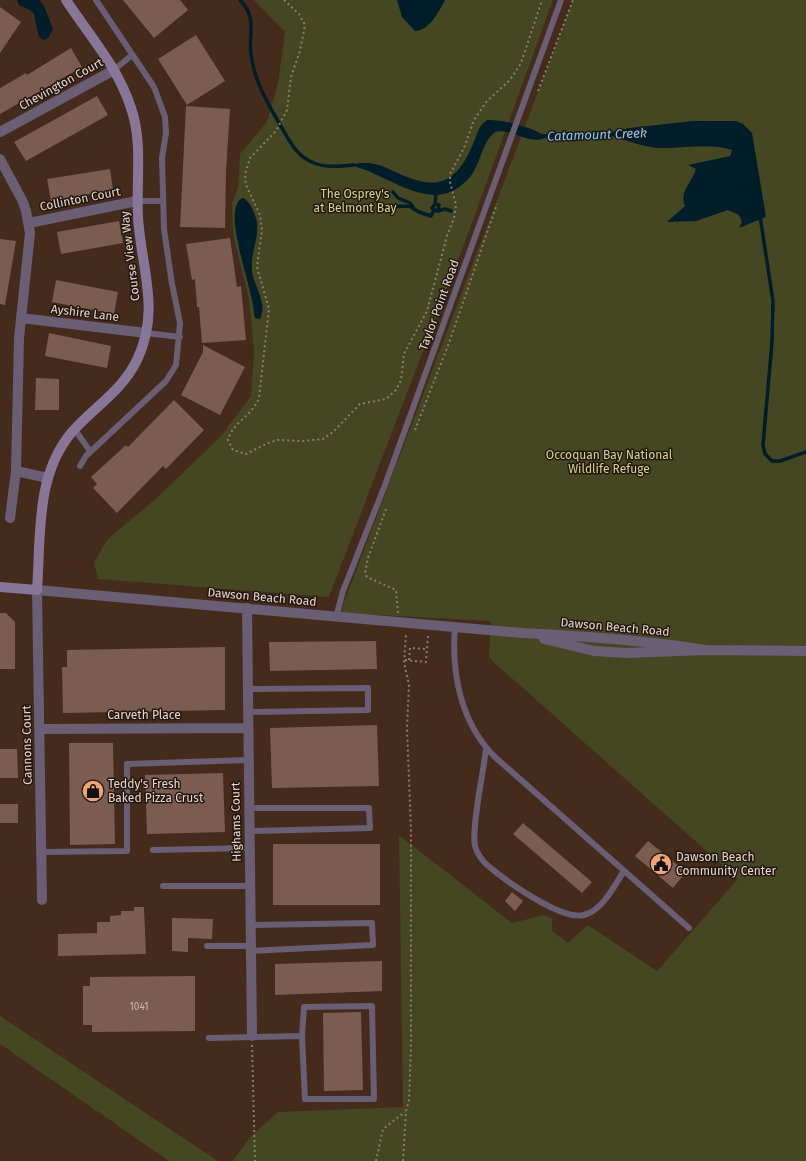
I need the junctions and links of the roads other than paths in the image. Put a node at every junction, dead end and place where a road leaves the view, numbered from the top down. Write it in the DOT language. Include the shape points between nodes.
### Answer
graph roads {
  1 [pos="66,0"];
  2 [pos="96,0"];
  3 [pos="561,0"];
  4 [pos="132,55"];
  5 [pos="114,70"];
  6 [pos="0,132"];
  7 [pos="0,159"];
  8 [pos="137,201"];
  9 [pos="163,201"];
  10 [pos="28,223"];
  11 [pos="21,318"];
  12 [pos="146,333"];
  13 [pos="180,337"];
  14 [pos="75,430"];
  15 [pos="90,451"];
  16 [pos="80,466"];
  17 [pos="16,471"];
  18 [pos="48,478"];
  19 [pos="10,518"];
  20 [pos="0,587"];
  21 [pos="37,590"];
  22 [pos="247,608"];
  23 [pos="336,617"];
  24 [pos="455,626"];
  25 [pos="806,651"];
  26 [pos="248,689"];
  27 [pos="248,712"];
  28 [pos="248,728"];
  29 [pos="40,729"];
  30 [pos="486,749"];
  31 [pos="248,760"];
  32 [pos="249,808"];
  33 [pos="249,831"];
  34 [pos="250,848"];
  35 [pos="153,850"];
  36 [pos="42,852"];
  37 [pos="624,871"];
  38 [pos="163,886"];
  39 [pos="250,886"];
  40 [pos="42,900"];
  41 [pos="250,925"];
  42 [pos="689,928"];
  43 [pos="207,946"];
  44 [pos="251,948"];
  45 [pos="252,1036"];
  46 [pos="302,1036"];
  47 [pos="209,1038"];
  1 -- 5 [label="street, Course View Way"];
  2 -- 4 [label="lane"];
  3 -- 23 [label="lane, Taylor Point Road" via="385,485 343,591"];
  4 -- 5 [label="lane"];
  4 -- 9 [label="lane" via="154,87 165,118 166,133 162,158"];
  5 -- 6 [label="street, Chevington Court"];
  5 -- 8 [label="street, Course View Way" via="127,96 135,124 138,143"];
  7 -- 10 [label="street" via="22,202"];
  8 -- 9 [label="lane"];
  8 -- 10 [label="street, Collinton Court"];
  8 -- 12 [label="street, Course View Way" via="149,294"];
  9 -- 13 [label="lane" via="164,229 180,323"];
  10 -- 11 [label="street" via="29,243"];
  11 -- 12 [label="street, Ayshire Lane"];
  11 -- 17 [label="street"];
  12 -- 13 [label="lane"];
  12 -- 14 [label="street, Course View Way" via="142,349 128,376"];
  13 -- 15 [label="lane" via="176,365 166,381"];
  14 -- 15 [label="lane"];
  14 -- 18 [label="street, Course View Way" via="58,454"];
  15 -- 16 [label="lane"];
  17 -- 18 [label="street"];
  17 -- 19 [label="street"];
  18 -- 21 [label="street, Course View Way" via="42,509"];
  20 -- 21 [label="street, Dawson Beach Road"];
  21 -- 22 [label="street, Dawson Beach Road"];
  21 -- 29 [label="street, Cannons Court"];
  22 -- 23 [label="street, Dawson Beach Road"];
  22 -- 26 [label="street, Highams Court"];
  23 -- 24 [label="street, Dawson Beach Road"];
  24 -- 25 [label="street, Dawson Beach Road" via="522,633 601,651 643,654 705,650"];
  24 -- 30 [label="lane" via="454,661 460,694 472,729"];
  26 -- 27 [label="street, Highams Court"];
  26 -- 27 [label="lane" via="368,688 368,710"];
  27 -- 28 [label="street, Highams Court"];
  28 -- 29 [label="street, Carveth Place"];
  28 -- 31 [label="street, Highams Court"];
  29 -- 36 [label="street, Cannons Court"];
  30 -- 37 [label="lane"];
  30 -- 37 [label="lane" via="475,836 477,851 486,864 540,902 575,916 584,915 601,904"];
  31 -- 32 [label="street, Highams Court"];
  31 -- 36 [label="lane" via="127,764 126,851"];
  32 -- 33 [label="street, Highams Court"];
  32 -- 33 [label="lane" via="369,808 370,828"];
  33 -- 34 [label="street, Highams Court"];
  34 -- 35 [label="lane"];
  34 -- 39 [label="street, Highams Court"];
  36 -- 40 [label="street, Cannons Court"];
  37 -- 42 [label="lane"];
  38 -- 39 [label="lane"];
  39 -- 41 [label="street, Highams Court"];
  41 -- 44 [label="street, Highams Court"];
  41 -- 44 [label="lane" via="372,923 373,945"];
  43 -- 44 [label="lane"];
  44 -- 45 [label="street, Highams Court"];
  45 -- 46 [label="lane"];
  45 -- 47 [label="lane"];
  46 -- 46 [label="lane" via="305,1099 374,1099 372,1006 304,1007"];
}
